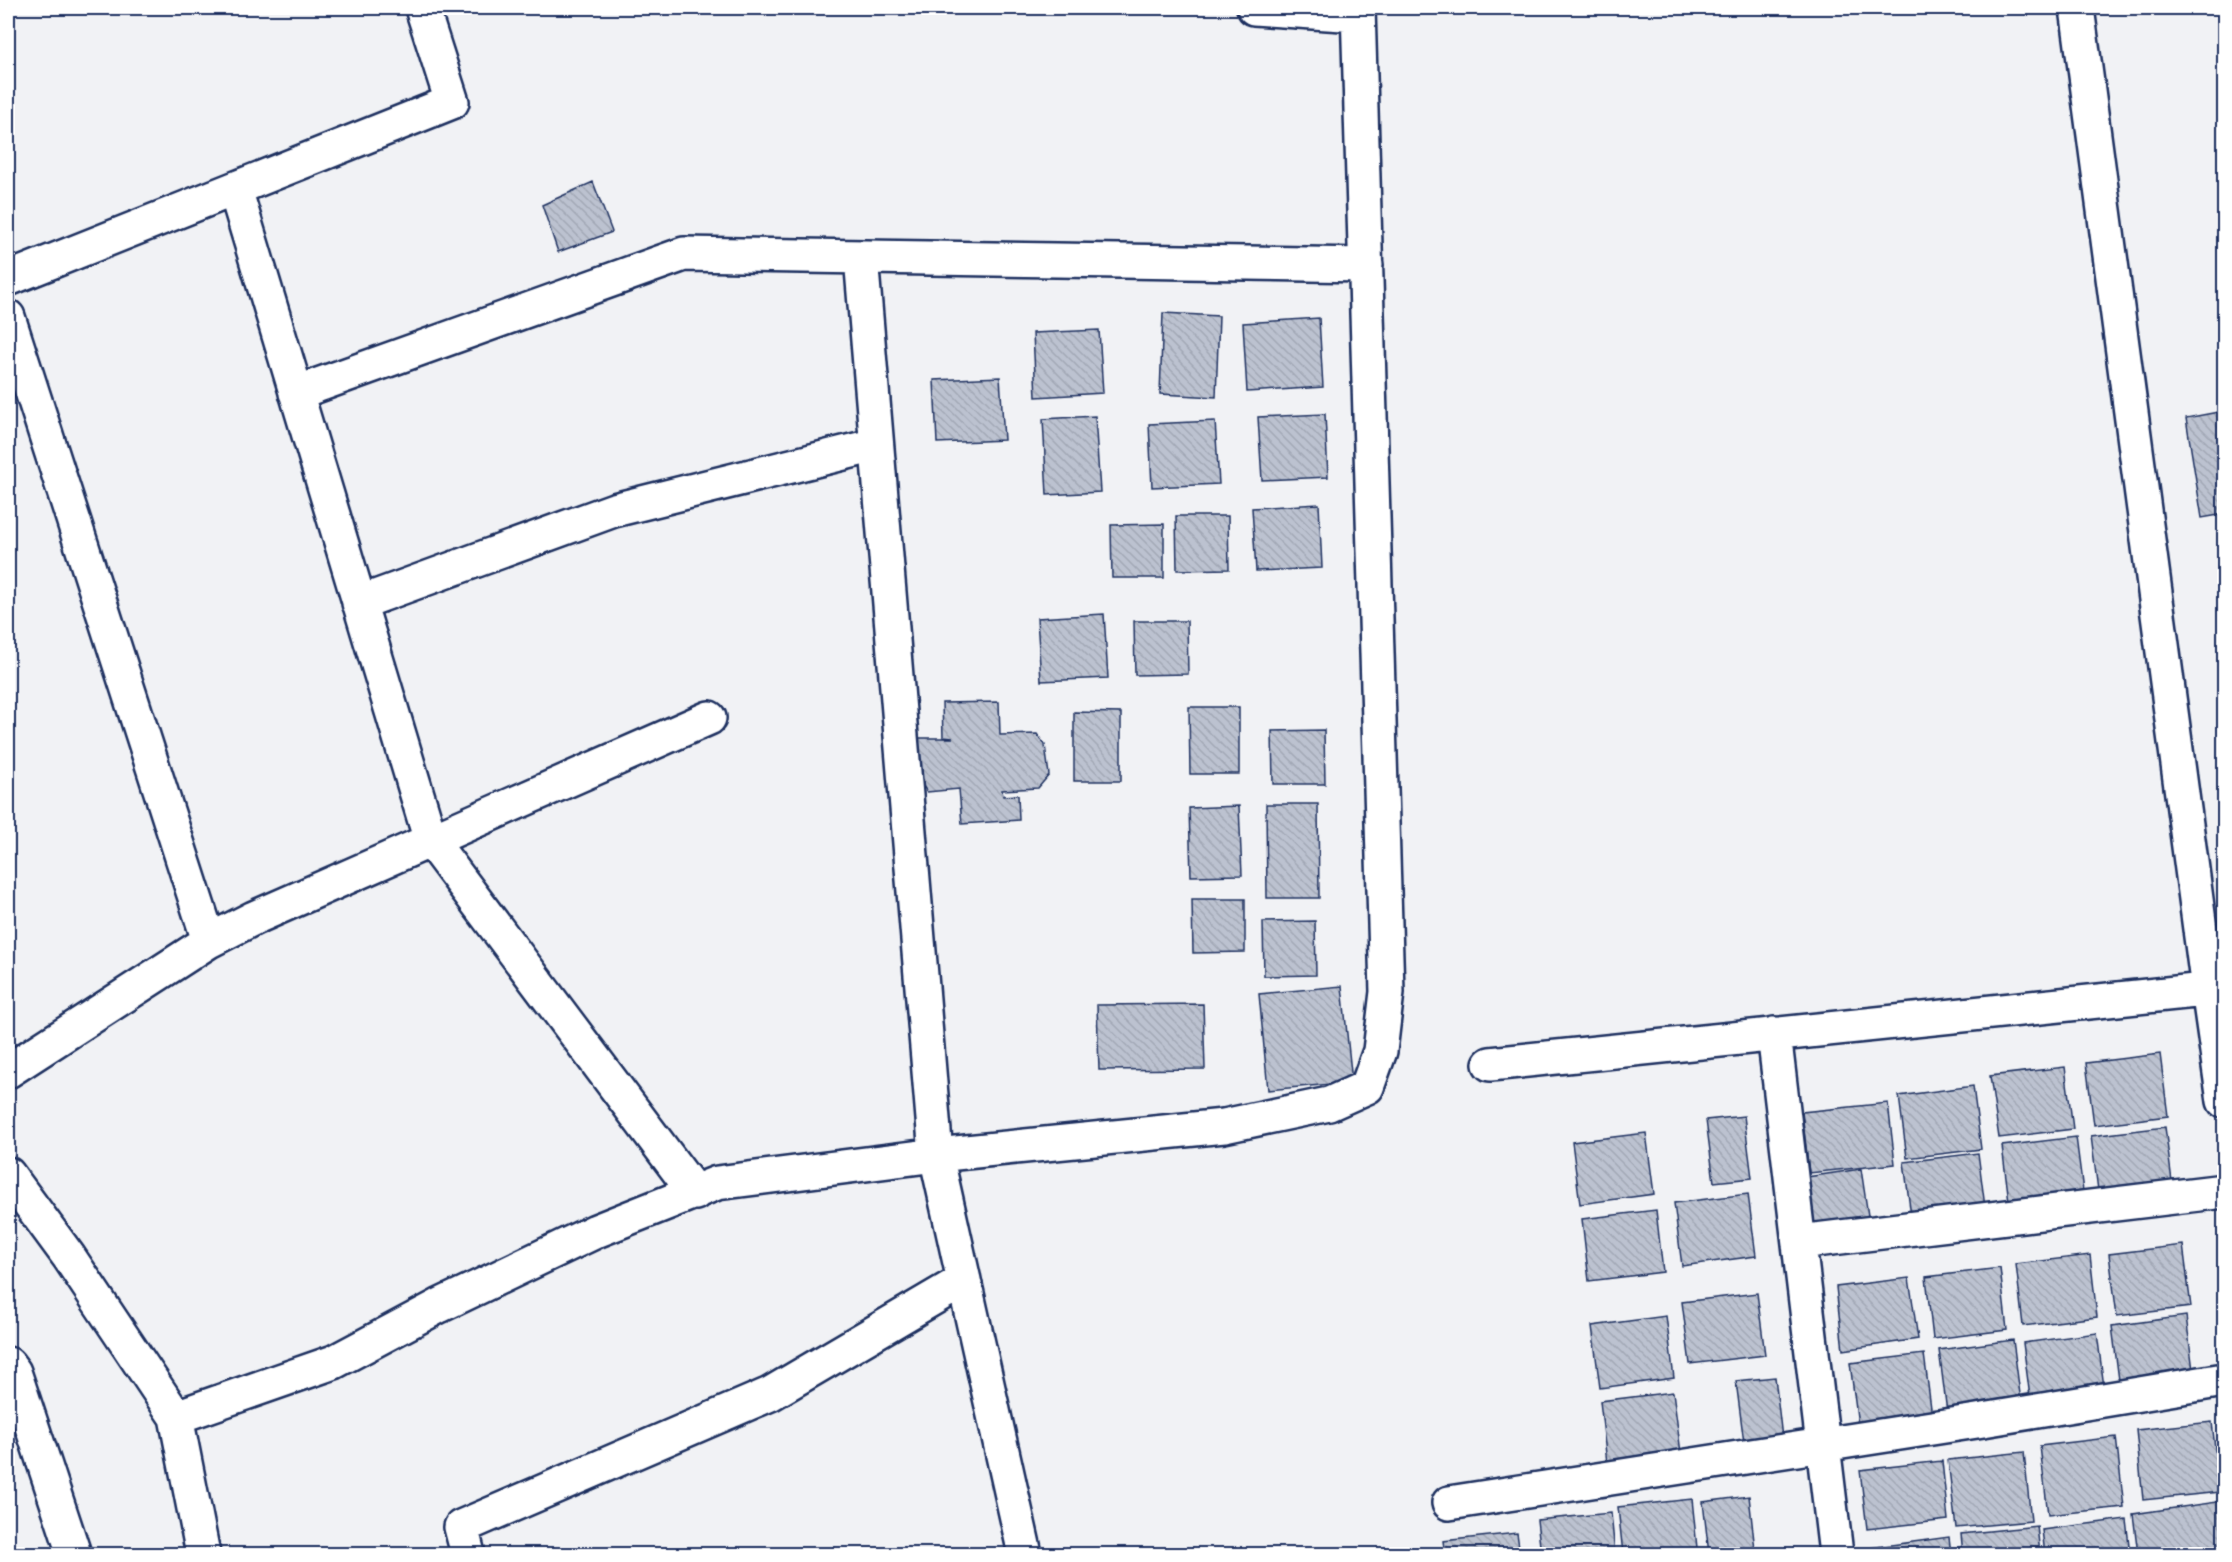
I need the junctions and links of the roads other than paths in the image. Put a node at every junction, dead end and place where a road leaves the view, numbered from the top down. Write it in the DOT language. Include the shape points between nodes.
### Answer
graph roads {
  1 [pos="422,8"];
  2 [pos="1254,8"];
  3 [pos="2077,8"];
  4 [pos="1358,11"];
  5 [pos="235,189"];
  6 [pos="861,257"];
  7 [pos="1366,265"];
  8 [pos="8,279"];
  9 [pos="8,317"];
  10 [pos="296,393"];
  11 [pos="876,445"];
  12 [pos="359,603"];
  13 [pos="710,718"];
  14 [pos="431,841"];
  15 [pos="209,941"];
  16 [pos="2216,989"];
  17 [pos="1774,1034"];
  18 [pos="1490,1064"];
  19 [pos="8,1071"];
  20 [pos="2224,1101"];
  21 [pos="936,1155"];
  22 [pos="8,1174"];
  23 [pos="2224,1191"];
  24 [pos="695,1192"];
  25 [pos="1799,1242"];
  26 [pos="964,1280"];
  27 [pos="8,1364"];
  28 [pos="2224,1380"];
  29 [pos="176,1417"];
  30 [pos="1823,1445"];
  31 [pos="1449,1503"];
  32 [pos="74,1554"];
  33 [pos="203,1554"];
  34 [pos="468,1554"];
  35 [pos="1025,1554"];
  36 [pos="1836,1554"];
  1 -- 5 [label="street" via="452,102"];
  2 -- 4 [label="street"];
  3 -- 16 [label="street"];
  4 -- 7 [label="street"];
  5 -- 8 [label="street"];
  5 -- 10 [label="street"];
  6 -- 7 [label="street"];
  6 -- 10 [label="street" via="684,254"];
  6 -- 11 [label="street"];
  7 -- 21 [label="street" via="1388,992 1380,1051 1367,1087 1329,1104 1224,1126"];
  9 -- 15 [label="street"];
  10 -- 12 [label="street"];
  11 -- 12 [label="street" via="614,510"];
  11 -- 21 [label="street"];
  12 -- 14 [label="street"];
  13 -- 14 [label="street"];
  14 -- 15 [label="street"];
  14 -- 24 [label="street"];
  15 -- 19 [label="street"];
  16 -- 17 [label="street"];
  16 -- 20 [label="street"];
  17 -- 18 [label="street"];
  17 -- 25 [label="street"];
  21 -- 24 [label="street" via="717,1184"];
  21 -- 26 [label="street"];
  22 -- 29 [label="street"];
  23 -- 25 [label="street"];
  24 -- 29 [label="street" via="596,1232 439,1305 334,1362"];
  25 -- 30 [label="street"];
  26 -- 34 [label="street" via="770,1394 462,1527"];
  26 -- 35 [label="street"];
  27 -- 32 [label="street" via="14,1372"];
  28 -- 30 [label="street"];
  29 -- 33 [label="street"];
  30 -- 31 [label="street"];
  30 -- 36 [label="street"];
}
